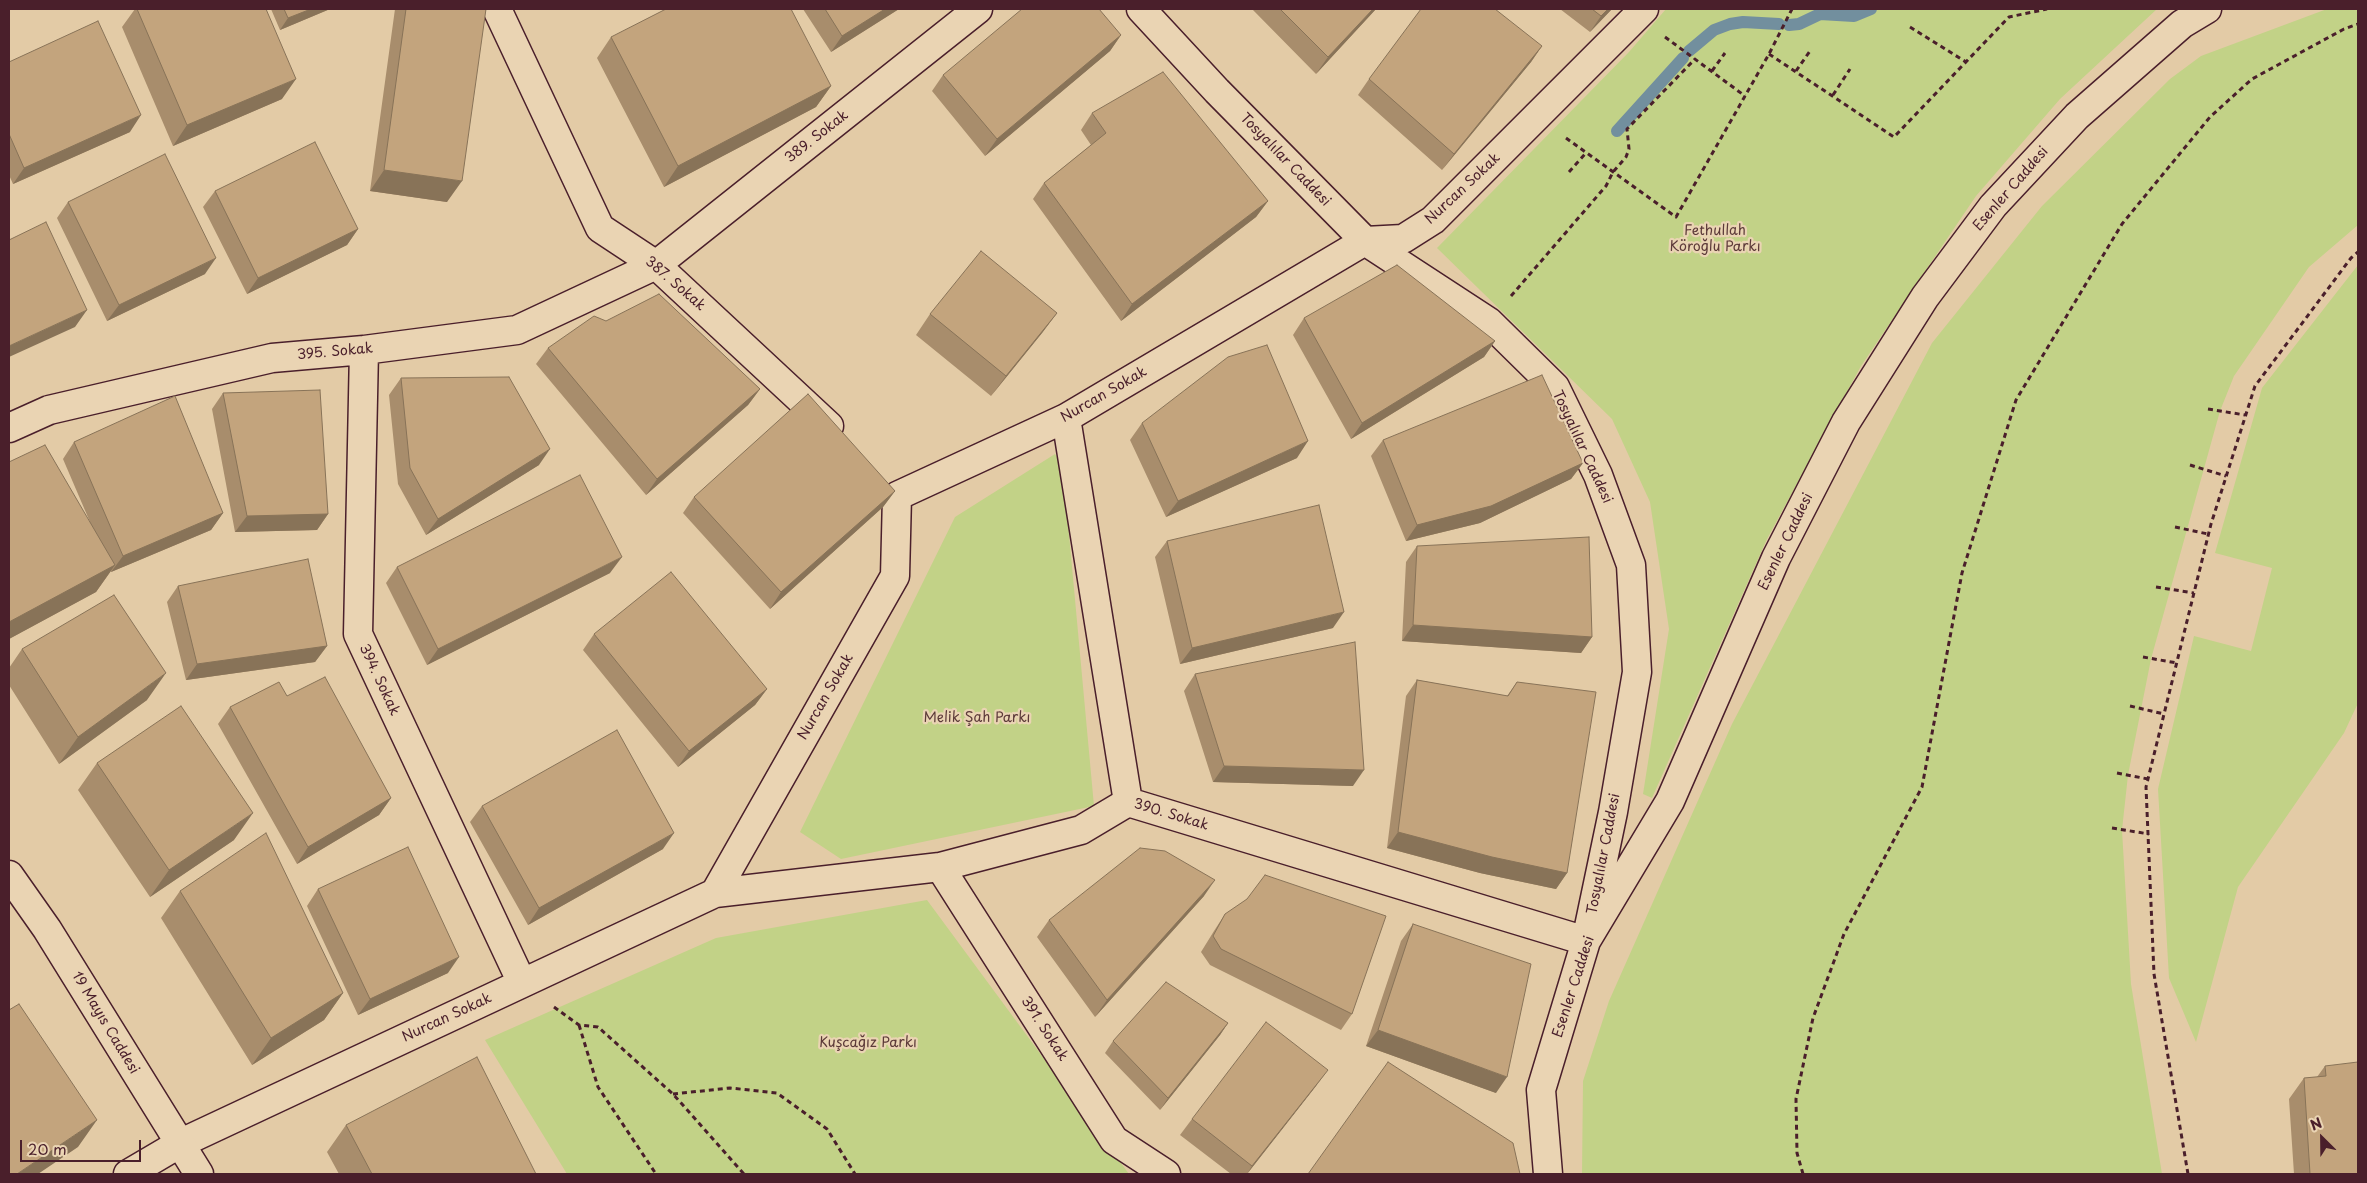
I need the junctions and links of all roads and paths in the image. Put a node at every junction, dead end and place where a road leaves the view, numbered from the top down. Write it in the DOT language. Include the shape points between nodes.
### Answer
graph roads {
  1 [pos="497,9"];
  2 [pos="978,9"];
  3 [pos="1141,9"];
  4 [pos="1644,9"];
  5 [pos="1792,9"];
  6 [pos="2047,9"];
  7 [pos="2207,9"];
  8 [pos="2358,24"];
  9 [pos="1910,27"];
  10 [pos="1658,33"];
  11 [pos="1810,51"];
  12 [pos="1725,53"];
  13 [pos="1769,54"];
  14 [pos="1695,59"];
  15 [pos="1966,62"];
  16 [pos="1850,69"];
  17 [pos="1712,71"];
  18 [pos="1796,71"];
  19 [pos="1745,96"];
  20 [pos="1832,96"];
  21 [pos="1560,134"];
  22 [pos="1586,152"];
  23 [pos="1569,172"];
  24 [pos="1613,172"];
  25 [pos="1365,241"];
  26 [pos="2358,252"];
  27 [pos="656,265"];
  28 [pos="1506,302"];
  29 [pos="364,350"];
  30 [pos="2208,409"];
  31 [pos="2245,415"];
  32 [pos="1066,418"];
  33 [pos="9,428"];
  34 [pos="846,443"];
  35 [pos="2190,465"];
  36 [pos="879,476"];
  37 [pos="2226,476"];
  38 [pos="897,496"];
  39 [pos="2175,528"];
  40 [pos="2208,534"];
  41 [pos="2156,587"];
  42 [pos="2194,593"];
  43 [pos="2144,657"];
  44 [pos="2177,663"];
  45 [pos="2130,706"];
  46 [pos="2164,714"];
  47 [pos="2117,773"];
  48 [pos="2148,779"];
  49 [pos="1128,802"];
  50 [pos="2112,828"];
  51 [pos="2149,834"];
  52 [pos="940,867"];
  53 [pos="9,875"];
  54 [pos="715,892"];
  55 [pos="1586,941"];
  56 [pos="522,983"];
  57 [pos="579,1025"];
  58 [pos="672,1094"];
  59 [pos="179,1144"];
  60 [pos="128,1174"];
  61 [pos="199,1174"];
  62 [pos="656,1174"];
  63 [pos="744,1174"];
  64 [pos="855,1174"];
  65 [pos="1166,1174"];
  66 [pos="1548,1174"];
  67 [pos="1803,1174"];
  68 [pos="2188,1174"];
  1 -- 27 [label="street, 387. Sokak" via="600,228"];
  2 -- 27 [label="street, 389. Sokak"];
  3 -- 25 [label="street, Tosyalılar Caddesi"];
  4 -- 25 [label="street, Nurcan Sokak" via="1433,220 1403,239"];
  5 -- 13 [label="path"];
  6 -- 15 [label="path" via="2009,17"];
  7 -- 55 [label="street, Esenler Caddesi" via="2182,24 2077,116 1993,206 1925,297 1846,422 1776,558 1670,801"];
  8 -- 67 [label="path" via="2252,79 2210,117 2122,224 2016,400 1962,573 1922,787 1844,934 1813,1018 1796,1099 1797,1153"];
  9 -- 15 [label="path"];
  10 -- 14 [label="path"];
  11 -- 18 [label="path"];
  12 -- 17 [label="path"];
  13 -- 18 [label="path"];
  13 -- 19 [label="path"];
  14 -- 17 [label="path"];
  14 -- 24 [label="path" via="1627,129 1629,149"];
  15 -- 20 [label="path" via="1894,136"];
  16 -- 20 [label="path"];
  17 -- 19 [label="path"];
  18 -- 20 [label="path"];
  19 -- 24 [label="path" via="1676,217"];
  21 -- 22 [label="path"];
  22 -- 23 [label="path"];
  22 -- 24 [label="path"];
  24 -- 28 [label="path" via="1606,186"];
  25 -- 32 [label="street, Nurcan Sokak"];
  25 -- 55 [label="street, Tosyalılar Caddesi" via="1489,322 1555,387 1598,475 1632,565 1637,672"];
  26 -- 31 [label="path" via="2255,386"];
  27 -- 29 [label="street, 395. Sokak" via="517,330"];
  27 -- 34 [label="street, 387. Sokak"];
  29 -- 33 [label="street, 395. Sokak" via="272,358 49,410"];
  29 -- 56 [label="street, 394. Sokak" via="358,634"];
  30 -- 31 [label="path"];
  31 -- 37 [label="path"];
  32 -- 38 [label="street, Nurcan Sokak"];
  32 -- 49 [label="street, 390. Sokak"];
  35 -- 37 [label="path"];
  36 -- 38 [label="street"];
  37 -- 40 [label="path"];
  38 -- 54 [label="street, Nurcan Sokak" via="894,576"];
  39 -- 40 [label="path"];
  40 -- 42 [label="path"];
  41 -- 42 [label="path"];
  42 -- 44 [label="path"];
  43 -- 44 [label="path"];
  44 -- 46 [label="path"];
  45 -- 46 [label="path"];
  46 -- 48 [label="path"];
  47 -- 48 [label="path"];
  48 -- 51 [label="path"];
  49 -- 52 [label="street, Nurcan Sokak" via="1081,830"];
  49 -- 55 [label="street, 390. Sokak"];
  50 -- 51 [label="path"];
  51 -- 68 [label="path" via="2154,974"];
  52 -- 54 [label="street, Nurcan Sokak"];
  52 -- 65 [label="street, 391. Sokak" via="1114,1140"];
  53 -- 59 [label="street, 19 Mayıs Caddesi" via="47,928"];
  54 -- 56 [label="street, Nurcan Sokak"];
  55 -- 66 [label="street, Esenler Caddesi" via="1541,1090"];
  56 -- 57 [label="path"];
  56 -- 59 [label="street, Nurcan Sokak"];
  57 -- 58 [label="path" via="598,1027"];
  57 -- 62 [label="path" via="598,1087"];
  58 -- 63 [label="path"];
  58 -- 64 [label="path" via="730,1088 776,1093 827,1129"];
  59 -- 60 [label="street, Nurcan Sokak"];
  59 -- 61 [label="street, 19 Mayıs Caddesi"];
}
